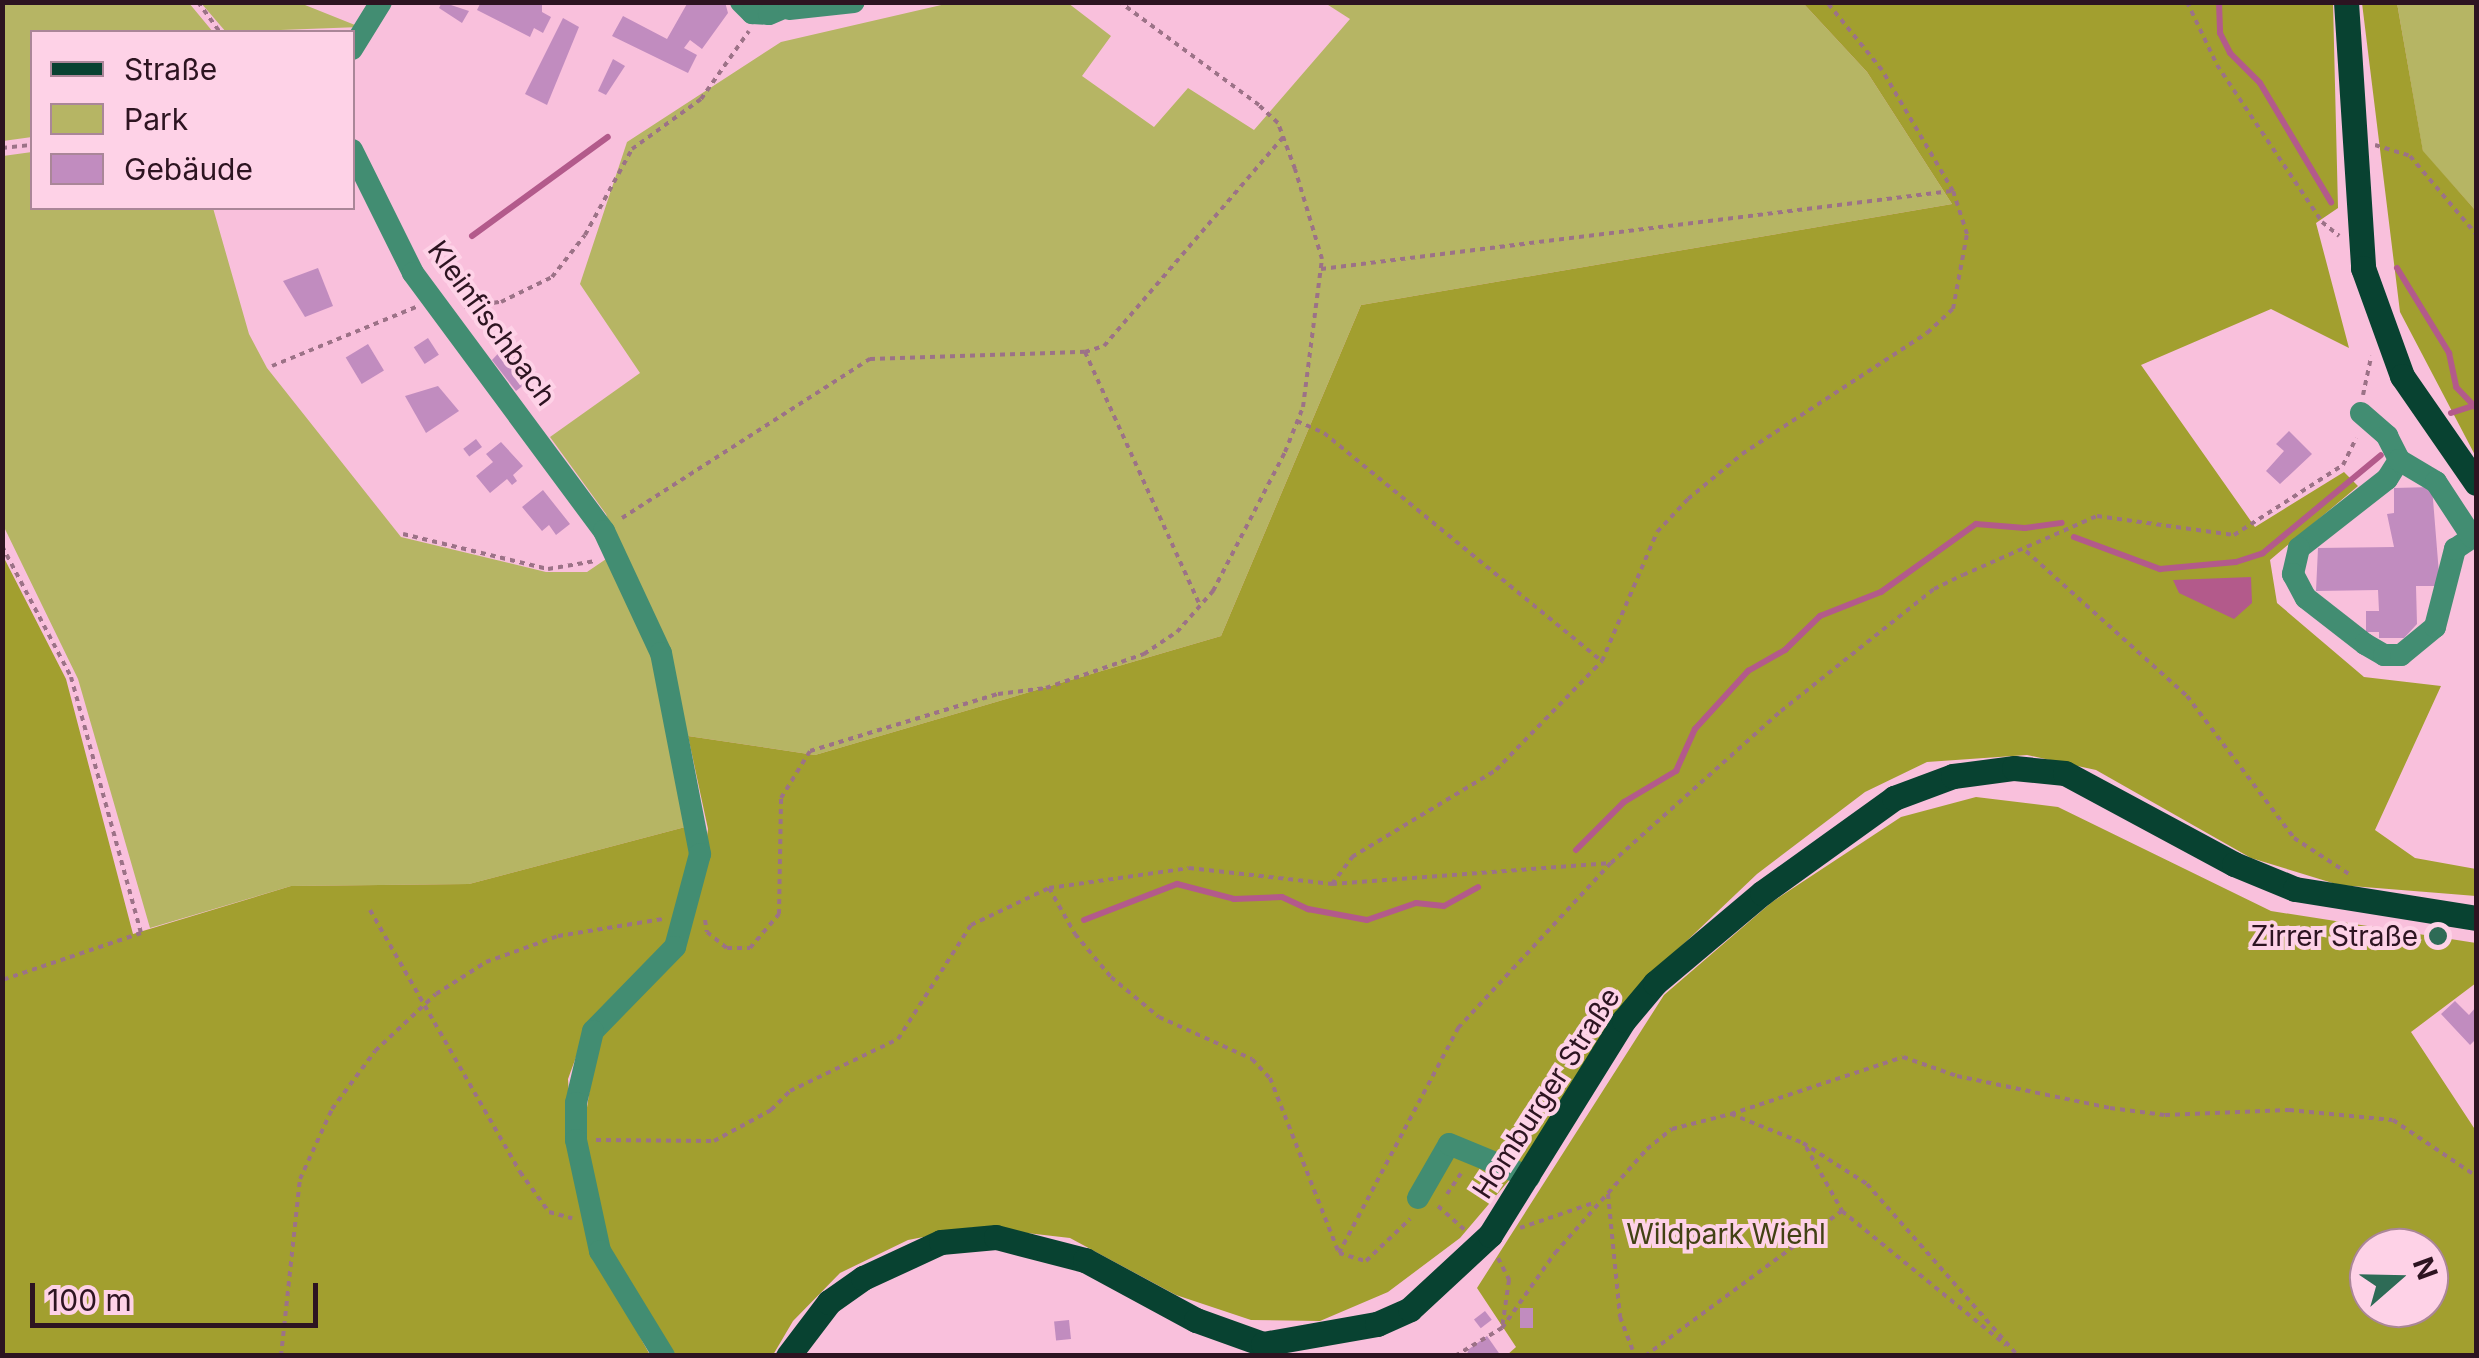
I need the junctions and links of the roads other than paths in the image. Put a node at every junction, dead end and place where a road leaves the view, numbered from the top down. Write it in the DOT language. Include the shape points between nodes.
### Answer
graph roads {
  1 [pos="381,2"];
  2 [pos="854,2"];
  3 [pos="2346,2"];
  4 [pos="793,6"];
  5 [pos="750,8"];
  6 [pos="355,45"];
  7 [pos="355,156"];
  8 [pos="2361,413"];
  9 [pos="2399,460"];
  10 [pos="2476,483"];
  11 [pos="2474,536"];
  12 [pos="2476,918"];
  13 [pos="1529,1177"];
  14 [pos="1418,1198"];
  15 [pos="1298,1348"];
  16 [pos="664,1356"];
  17 [pos="788,1356"];
  1 -- 6 [label="street"];
  2 -- 4 [label="street"];
  3 -- 10 [label="main road" via="2363,268 2382,332 2430,422"];
  4 -- 5 [label="street"];
  7 -- 16 [label="street, Kleinfischbach" via="413,273 604,531 661,653 700,834 695,913 674,947 593,1030 578,1077 576,1140 589,1215 622,1297"];
  8 -- 9 [label="street" via="2387,436"];
  9 -- 11 [label="street" via="2436,482"];
  9 -- 11 [label="street" via="2387,479 2299,548 2293,574 2306,598 2365,644 2401,655 2435,627 2455,549"];
  12 -- 13 [label="main road, Homburger Straße" via="2296,889 2065,773 1988,769 1927,784 1894,798 1774,883 1655,983 1624,1020"];
  13 -- 14 [label="street" via="1468,1164 1448,1144"];
  13 -- 15 [label="main road, Homburger Straße" via="1484,1241 1410,1309"];
  15 -- 17 [label="main road, Homburger Straße" via="1263,1344 1196,1320 1085,1260 996,1238 941,1242 862,1278 829,1302"];
}
